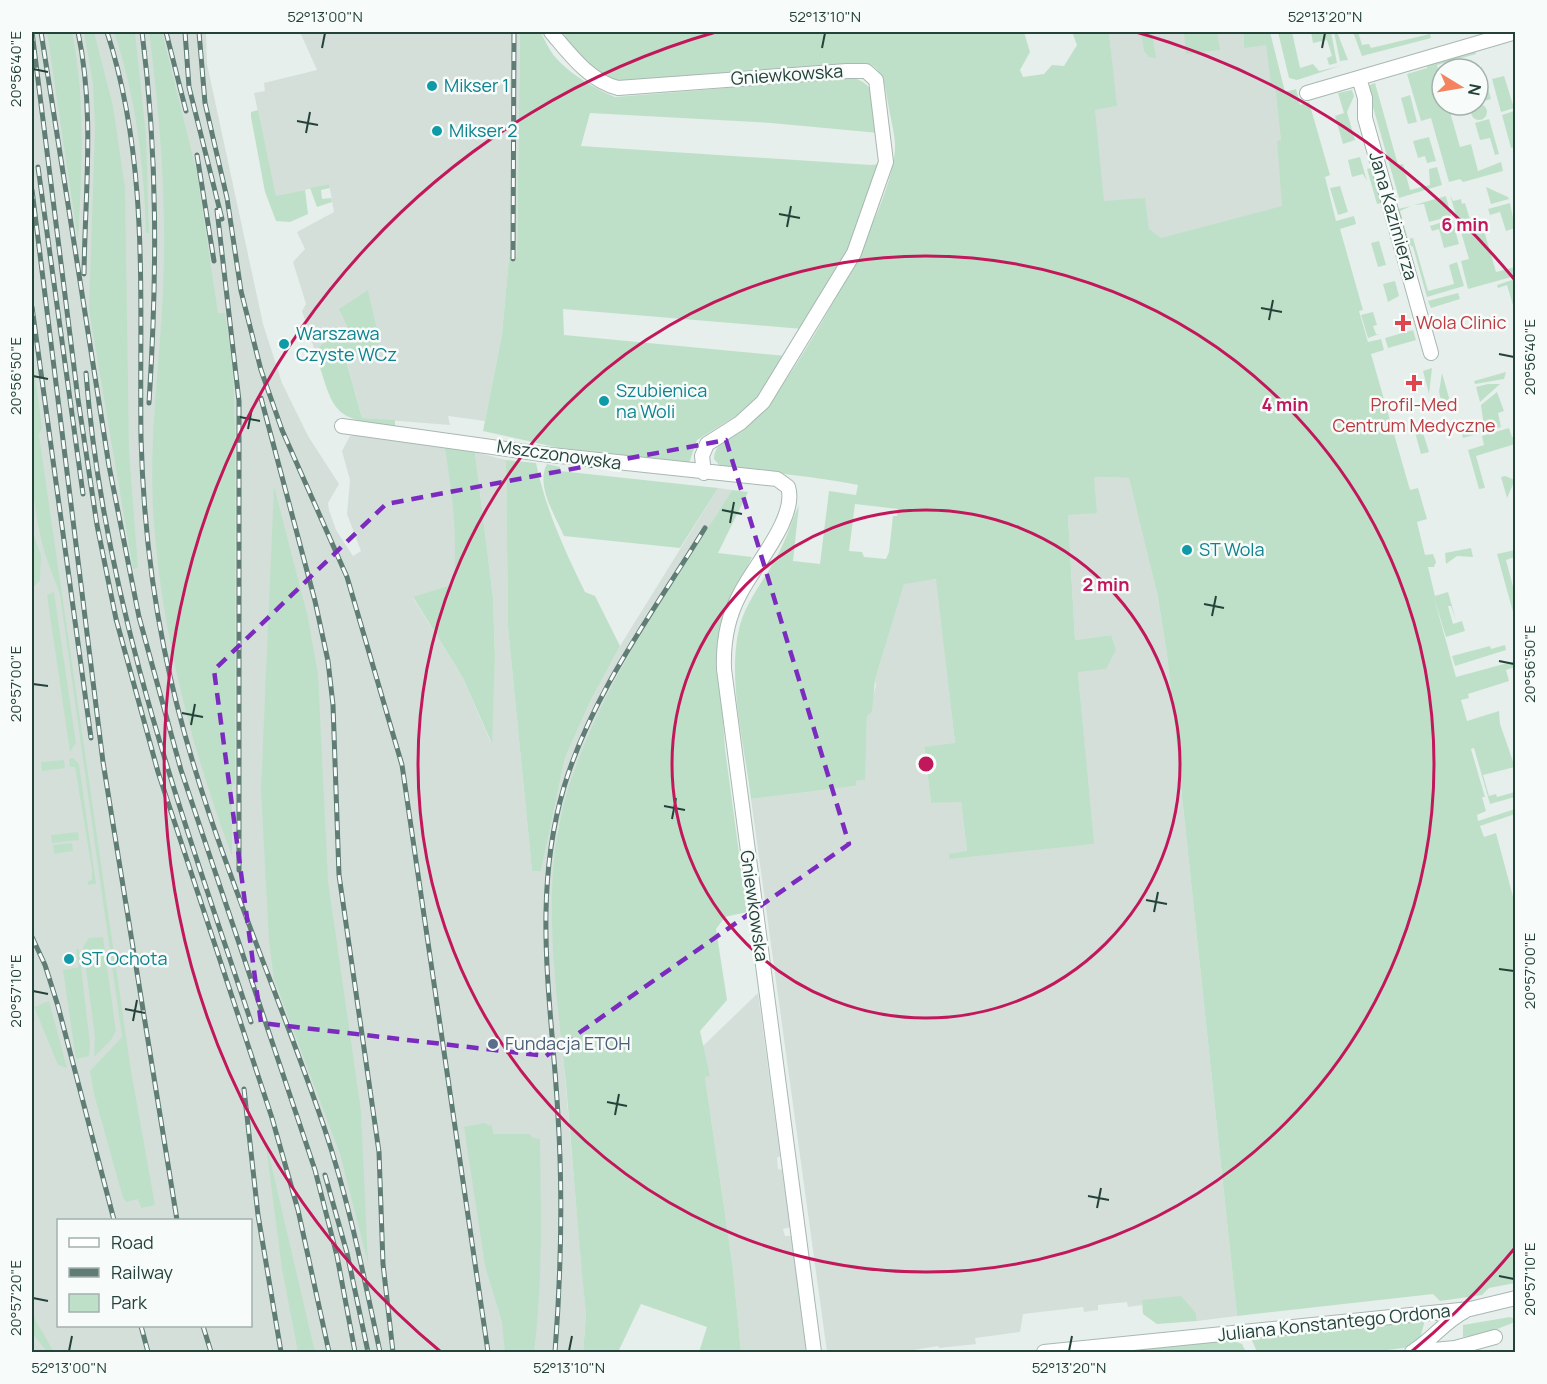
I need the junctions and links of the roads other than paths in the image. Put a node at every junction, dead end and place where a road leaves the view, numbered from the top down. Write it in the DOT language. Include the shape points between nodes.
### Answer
graph roads {
  1 [pos="551,32"];
  2 [pos="1515,32"];
  3 [pos="1359,78"];
  4 [pos="1307,93"];
  5 [pos="1431,353"];
  6 [pos="342,426"];
  7 [pos="704,472"];
  8 [pos="777,479"];
  9 [pos="1515,1298"];
  10 [pos="1470,1309"];
  11 [pos="1495,1337"];
  12 [pos="814,1353"];
  13 [pos="1044,1353"];
  14 [pos="1411,1353"];
  1 -- 7 [label="street, Gniewkowska" via="589,73 618,88 848,70 866,72 876,80 886,162 854,253 763,402 707,444 702,456"];
  2 -- 3 [label="street"];
  3 -- 4 [label="street"];
  3 -- 5 [label="street, Jana Kazimierza" via="1365,118"];
  6 -- 7 [label="street, Mszczonowska"];
  7 -- 8 [label="street, Mszczonowska"];
  8 -- 12 [label="street, Gniewkowska" via="788,487 788,508 731,614 725,635 724,669"];
  9 -- 10 [label="street, Juliana Konstantego Ordona"];
  10 -- 13 [label="street, Juliana Konstantego Ordona"];
  10 -- 14 [label="street" via="1453,1317 1430,1341"];
  11 -- 14 [label="street, Juliana Konstantego Ordona" via="1455,1348"];
}
